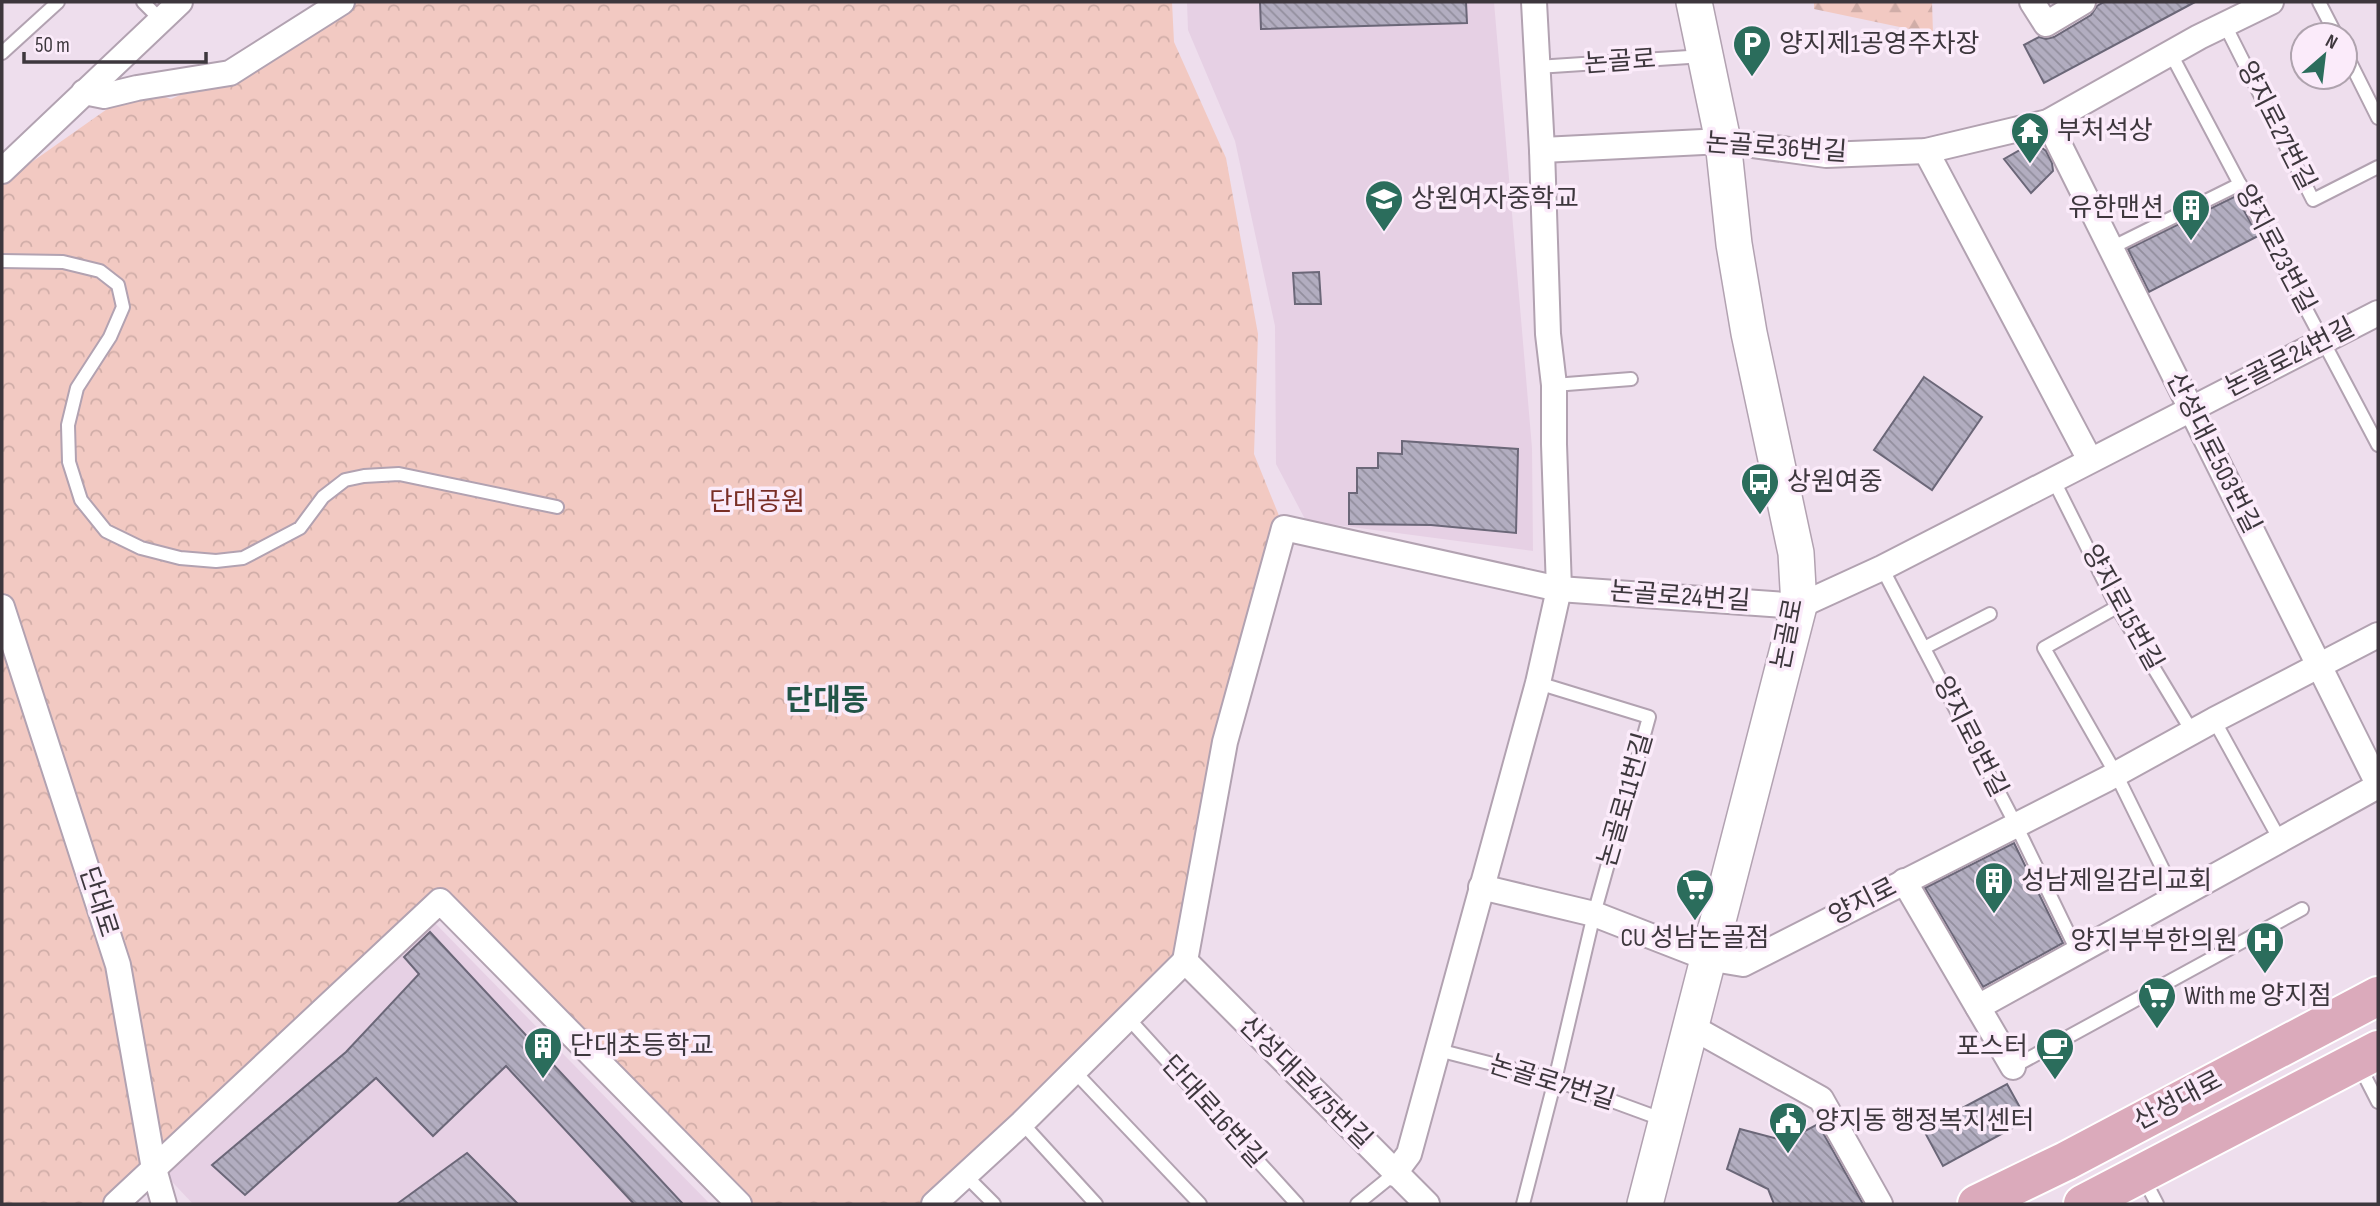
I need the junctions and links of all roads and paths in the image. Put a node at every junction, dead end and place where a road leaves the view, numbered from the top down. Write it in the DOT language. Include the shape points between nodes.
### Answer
graph roads {
  1 [pos="58,2"];
  2 [pos="180,2"];
  3 [pos="342,2"];
  4 [pos="1534,2"];
  5 [pos="1694,2"];
  6 [pos="2032,2"];
  7 [pos="2083,2"];
  8 [pos="2271,2"];
  9 [pos="2319,2"];
  10 [pos="151,10"];
  11 [pos="2329,21"];
  12 [pos="2225,25"];
  13 [pos="2,53"];
  14 [pos="2171,54"];
  15 [pos="1704,56"];
  16 [pos="1536,67"];
  17 [pos="2359,80"];
  18 [pos="84,92"];
  19 [pos="2378,118"];
  20 [pos="2048,122"];
  21 [pos="1723,141"];
  22 [pos="1542,150"];
  23 [pos="1926,150"];
  24 [pos="2378,167"];
  25 [pos="2,171"];
  26 [pos="2240,184"];
  27 [pos="2111,248"];
  28 [pos="2,261"];
  29 [pos="2378,313"];
  30 [pos="2323,341"];
  31 [pos="1631,379"];
  32 [pos="1554,385"];
  33 [pos="2191,409"];
  34 [pos="2378,445"];
  35 [pos="2090,460"];
  36 [pos="2054,481"];
  37 [pos="557,507"];
  38 [pos="1882,568"];
  39 [pos="1559,589"];
  40 [pos="1799,606"];
  41 [pos="2,607"];
  42 [pos="2117,607"];
  43 [pos="1990,614"];
  44 [pos="2378,635"];
  45 [pos="1924,648"];
  46 [pos="2319,665"];
  47 [pos="1538,683"];
  48 [pos="2214,720"];
  49 [pos="2193,733"];
  50 [pos="2116,774"];
  51 [pos="2378,785"];
  52 [pos="2016,825"];
  53 [pos="2280,840"];
  54 [pos="1904,881"];
  55 [pos="1481,887"];
  56 [pos="2176,896"];
  57 [pos="2302,909"];
  58 [pos="1594,914"];
  59 [pos="2078,953"];
  60 [pos="1707,958"];
  61 [pos="1185,961"];
  62 [pos="2378,996"];
  63 [pos="1978,1007"];
  64 [pos="1129,1019"];
  65 [pos="1690,1026"];
  66 [pos="1438,1050"];
  67 [pos="2367,1056"];
  68 [pos="2014,1067"];
  69 [pos="1074,1071"];
  70 [pos="1555,1080"];
  71 [pos="2378,1102"];
  72 [pos="1665,1121"];
  73 [pos="1022,1124"];
  74 [pos="2066,1161"];
  75 [pos="154,1169"];
  76 [pos="964,1174"];
  77 [pos="1394,1174"];
  78 [pos="2149,1189"];
  79 [pos="116,1204"];
  80 [pos="164,1204"];
  81 [pos="740,1204"];
  82 [pos="934,1204"];
  83 [pos="994,1204"];
  84 [pos="1096,1204"];
  85 [pos="1200,1204"];
  86 [pos="1297,1204"];
  87 [pos="1357,1204"];
  88 [pos="1427,1204"];
  89 [pos="1523,1204"];
  90 [pos="1645,1204"];
  91 [pos="1880,1204"];
  92 [pos="1977,1204"];
  93 [pos="2081,1204"];
  1 -- 13 [label="lane"];
  2 -- 10 [label="street"];
  3 -- 18 [label="street" via="230,73 104,96"];
  4 -- 16 [label="street"];
  5 -- 15 [label="street, 논골로"];
  6 -- 7 [label="street" via="2046,24"];
  8 -- 12 [label="street, 논골로36번길"];
  9 -- 11 [label="lane"];
  10 -- 18 [label="street"];
  12 -- 14 [label="street, 논골로36번길"];
  12 -- 24 [label="lane, 양지로27번길" via="2313,200"];
  14 -- 20 [label="street, 논골로36번길"];
  14 -- 26 [label="lane, 양지로23번길"];
  15 -- 16 [label="lane, 논골로"];
  15 -- 21 [label="street, 논골로"];
  16 -- 22 [label="street"];
  17 -- 19 [label="lane"];
  18 -- 25 [label="street"];
  20 -- 23 [label="street, 논골로36번길"];
  20 -- 27 [label="street, 산성대로503번길"];
  21 -- 22 [label="street, 논골로36번길"];
  21 -- 23 [label="street, 논골로36번길" via="1826,156"];
  21 -- 40 [label="street, 논골로" via="1734,244 1796,553"];
  22 -- 32 [label="street"];
  23 -- 35 [label="street"];
  26 -- 27 [label="lane"];
  26 -- 30 [label="lane, 양지로23번길"];
  27 -- 33 [label="street, 산성대로503번길"];
  28 -- 37 [label="lane" via="63,262 100,271 118,285 123,307 110,337 77,388 68,425 69,462 81,500 106,531 141,548 180,558 243,558 300,528 323,497 345,480 364,476 398,474"];
  29 -- 30 [label="street, 논골로24번길"];
  30 -- 33 [label="street, 논골로24번길"];
  30 -- 34 [label="lane, 양지로23번길"];
  31 -- 32 [label="lane"];
  32 -- 39 [label="street"];
  33 -- 35 [label="street, 논골로24번길"];
  33 -- 46 [label="street, 산성대로503번길"];
  35 -- 36 [label="street, 논골로24번길"];
  36 -- 38 [label="street, 논골로24번길"];
  36 -- 42 [label="lane, 양지로15번길"];
  38 -- 40 [label="street, 논골로24번길"];
  38 -- 45 [label="lane, 양지로9번길"];
  39 -- 40 [label="street, 논골로24번길"];
  39 -- 47 [label="street"];
  39 -- 61 [label="street, 논골로24번길" via="1284,528 1225,742"];
  40 -- 60 [label="street, 논골로"];
  41 -- 75 [label="street, 단대로" via="118,965"];
  42 -- 49 [label="lane, 양지로15번길"];
  42 -- 50 [label="lane" via="2043,648"];
  43 -- 45 [label="lane, 양지로9번길"];
  44 -- 46 [label="street, 양지로"];
  45 -- 52 [label="lane, 양지로9번길"];
  46 -- 48 [label="street, 양지로"];
  46 -- 51 [label="street, 산성대로503번길"];
  47 -- 55 [label="street"];
  47 -- 58 [label="lane, 논골로11번길" via="1649,717"];
  48 -- 49 [label="street, 양지로"];
  48 -- 53 [label="lane"];
  49 -- 50 [label="street, 양지로"];
  50 -- 52 [label="street, 양지로"];
  50 -- 56 [label="lane"];
  51 -- 53 [label="street, 산성대로503번길"];
  52 -- 54 [label="street, 양지로"];
  52 -- 59 [label="lane"];
  53 -- 56 [label="street, 산성대로503번길"];
  54 -- 60 [label="street, 양지로" via="1742,964"];
  54 -- 63 [label="street"];
  55 -- 58 [label="street"];
  55 -- 66 [label="street"];
  56 -- 59 [label="street, 산성대로503번길"];
  57 -- 68 [label="lane"];
  58 -- 60 [label="street"];
  58 -- 70 [label="lane, 논골로11번길"];
  59 -- 63 [label="street, 산성대로503번길"];
  60 -- 65 [label="street, 논골로"];
  61 -- 64 [label="street"];
  61 -- 77 [label="street, 산성대로475번길"];
  62 -- 74 [label="main road, 산성대로"];
  63 -- 68 [label="street"];
  64 -- 69 [label="street"];
  64 -- 86 [label="lane, 단대로16번길"];
  65 -- 72 [label="street, 논골로"];
  65 -- 91 [label="street" via="1821,1099"];
  66 -- 70 [label="lane, 논골로7번길"];
  66 -- 77 [label="street" via="1409,1154"];
  67 -- 71 [label="lane"];
  67 -- 78 [label="main road, 산성대로"];
  69 -- 73 [label="street"];
  69 -- 85 [label="lane"];
  70 -- 72 [label="lane, 논골로7번길"];
  70 -- 89 [label="lane"];
  72 -- 90 [label="street, 논골로"];
  73 -- 76 [label="street"];
  73 -- 84 [label="lane"];
  74 -- 92 [label="main road, 산성대로"];
  74 -- 93 [label="street"];
  75 -- 79 [label="street"];
  75 -- 80 [label="street, 단대로"];
  75 -- 81 [label="street" via="440,901"];
  76 -- 82 [label="street"];
  76 -- 83 [label="lane"];
  77 -- 87 [label="lane"];
  77 -- 88 [label="street, 산성대로475번길"];
  78 -- 93 [label="main road, 산성대로"];
}
